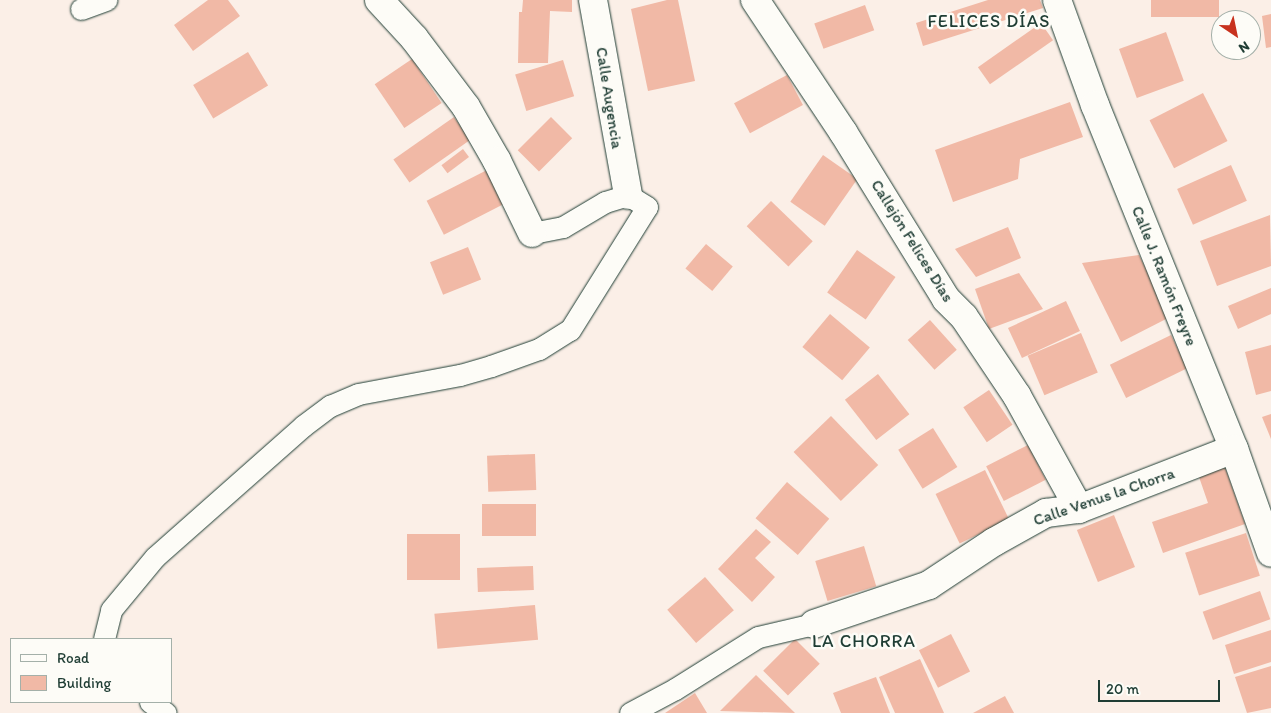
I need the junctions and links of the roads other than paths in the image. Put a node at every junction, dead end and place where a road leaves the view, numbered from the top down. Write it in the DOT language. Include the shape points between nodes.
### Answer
graph roads {
  1 [pos="106,0"];
  2 [pos="379,0"];
  3 [pos="593,0"];
  4 [pos="755,0"];
  5 [pos="1057,0"];
  6 [pos="81,10"];
  7 [pos="637,201"];
  8 [pos="532,233"];
  9 [pos="1234,449"];
  10 [pos="1079,509"];
  11 [pos="1271,553"];
  12 [pos="814,624"];
  13 [pos="104,638"];
  14 [pos="151,703"];
  15 [pos="166,713"];
  16 [pos="630,713"];
  1 -- 6 [label="lane"];
  2 -- 8 [label="street" via="414,38 466,107"];
  3 -- 7 [label="street, Calle Augencia"];
  4 -- 10 [label="street, Callejón Felices Días" via="844,132 946,299 964,317 1017,396"];
  5 -- 9 [label="street, Calle J. Ramón Freyre" via="1095,105"];
  7 -- 8 [label="lane" via="605,202 563,227"];
  7 -- 13 [label="lane" via="570,330 539,349 492,366 358,394 330,406 155,557 111,610"];
  9 -- 10 [label="street, Calle Venus la Chorra"];
  9 -- 11 [label="street, Calle J. Ramón Freyre"];
  10 -- 12 [label="street, Calle Venus la Chorra" via="1046,513 994,542 929,585"];
  12 -- 16 [label="lane" via="758,637"];
  14 -- 15 [label="lane"];
}
